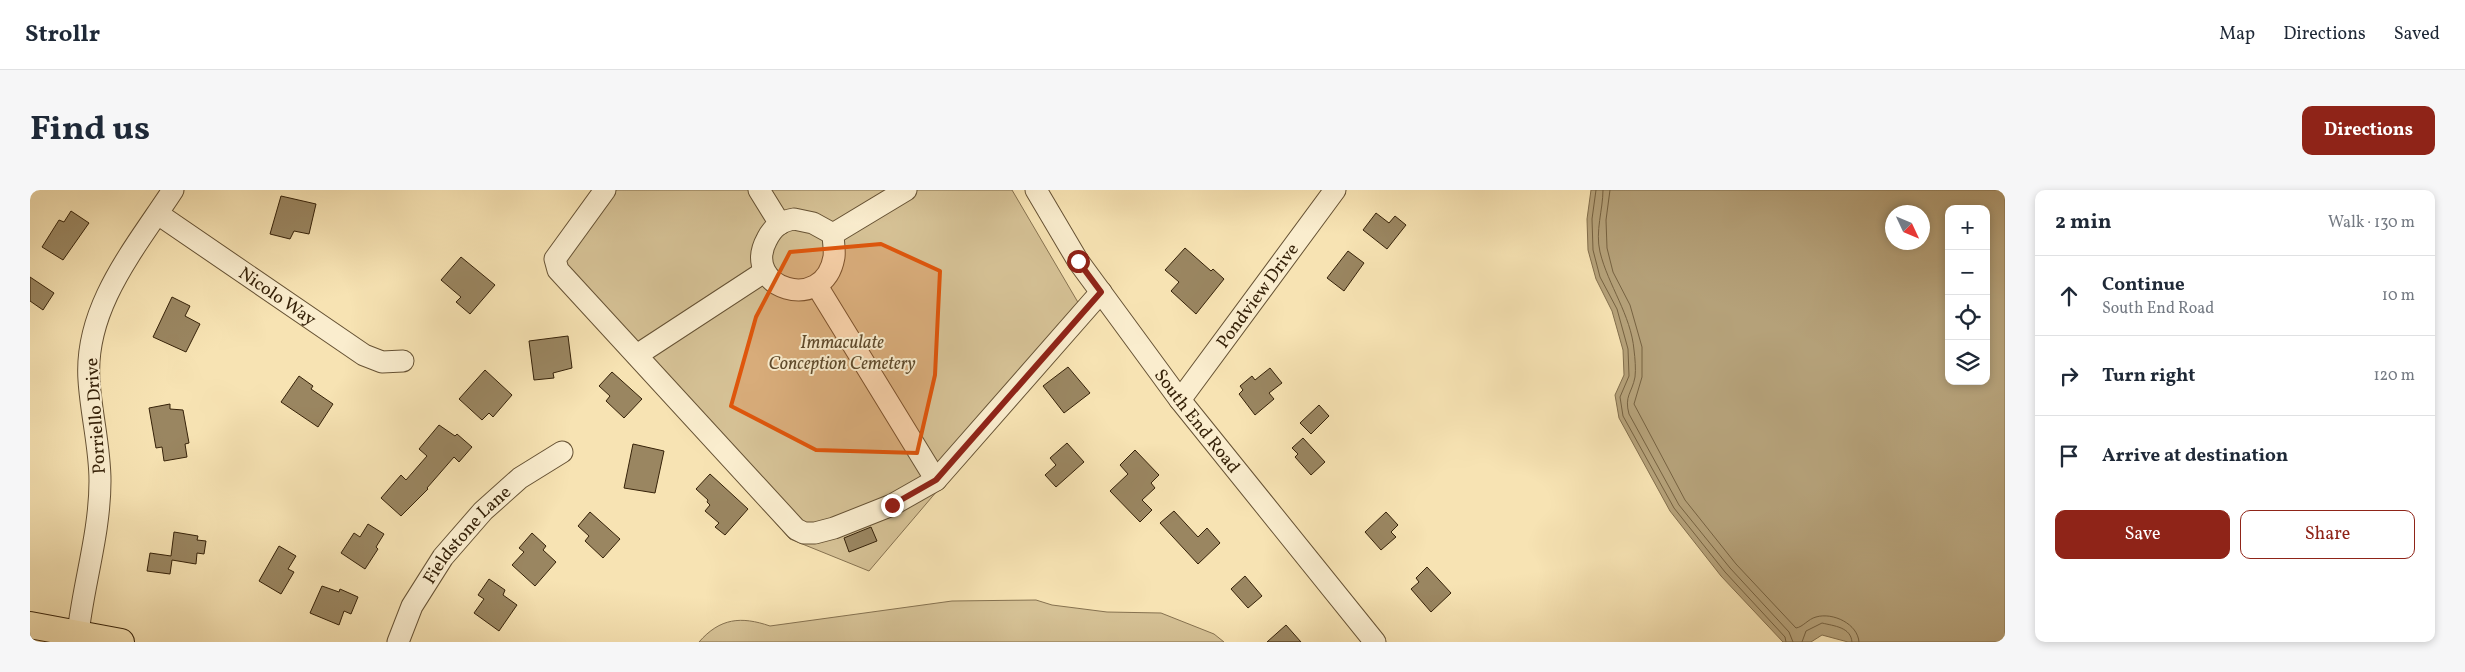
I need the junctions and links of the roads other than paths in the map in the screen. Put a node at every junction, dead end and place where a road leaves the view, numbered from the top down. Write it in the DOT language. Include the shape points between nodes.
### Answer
graph roads {
  1 [pos="174,190"];
  2 [pos="605,190"];
  3 [pos="759,190"];
  4 [pos="906,190"];
  5 [pos="1036,190"];
  6 [pos="1334,190"];
  7 [pos="158,214"];
  8 [pos="780,224"];
  9 [pos="833,234"];
  10 [pos="764,272"];
  11 [pos="817,286"];
  12 [pos="1101,292"];
  13 [pos="636,355"];
  14 [pos="403,361"];
  15 [pos="1180,400"];
  16 [pos="562,452"];
  17 [pos="936,480"];
  18 [pos="30,625"];
  19 [pos="77,638"];
  20 [pos="122,642"];
  21 [pos="398,642"];
  22 [pos="1375,642"];
  1 -- 7 [label="street, Porriello Drive"];
  2 -- 13 [label="street" via="555,262 558,270"];
  3 -- 8 [label="street"];
  4 -- 9 [label="street"];
  5 -- 12 [label="street, South End Road" via="1078,261"];
  6 -- 15 [label="street, Pondview Drive"];
  7 -- 14 [label="street, Nicolo Way" via="364,355 382,362"];
  7 -- 19 [label="street, Porriello Drive" via="114,279 99,314 90,348 89,378 99,452 99,511"];
  8 -- 9 [label="street" via="803,220"];
  8 -- 10 [label="street" via="762,248"];
  9 -- 11 [label="street" via="834,258 827,275"];
  10 -- 11 [label="street" via="787,289 806,290"];
  10 -- 13 [label="street"];
  11 -- 17 [label="street"];
  12 -- 15 [label="street, South End Road"];
  12 -- 17 [label="street"];
  13 -- 17 [label="street" via="796,529 804,533 834,528 892,505"];
  15 -- 22 [label="street, South End Road"];
  16 -- 21 [label="street, Fieldstone Lane" via="520,478 483,511 449,550 412,606"];
  18 -- 19 [label="main road"];
  19 -- 20 [label="main road"];
}
